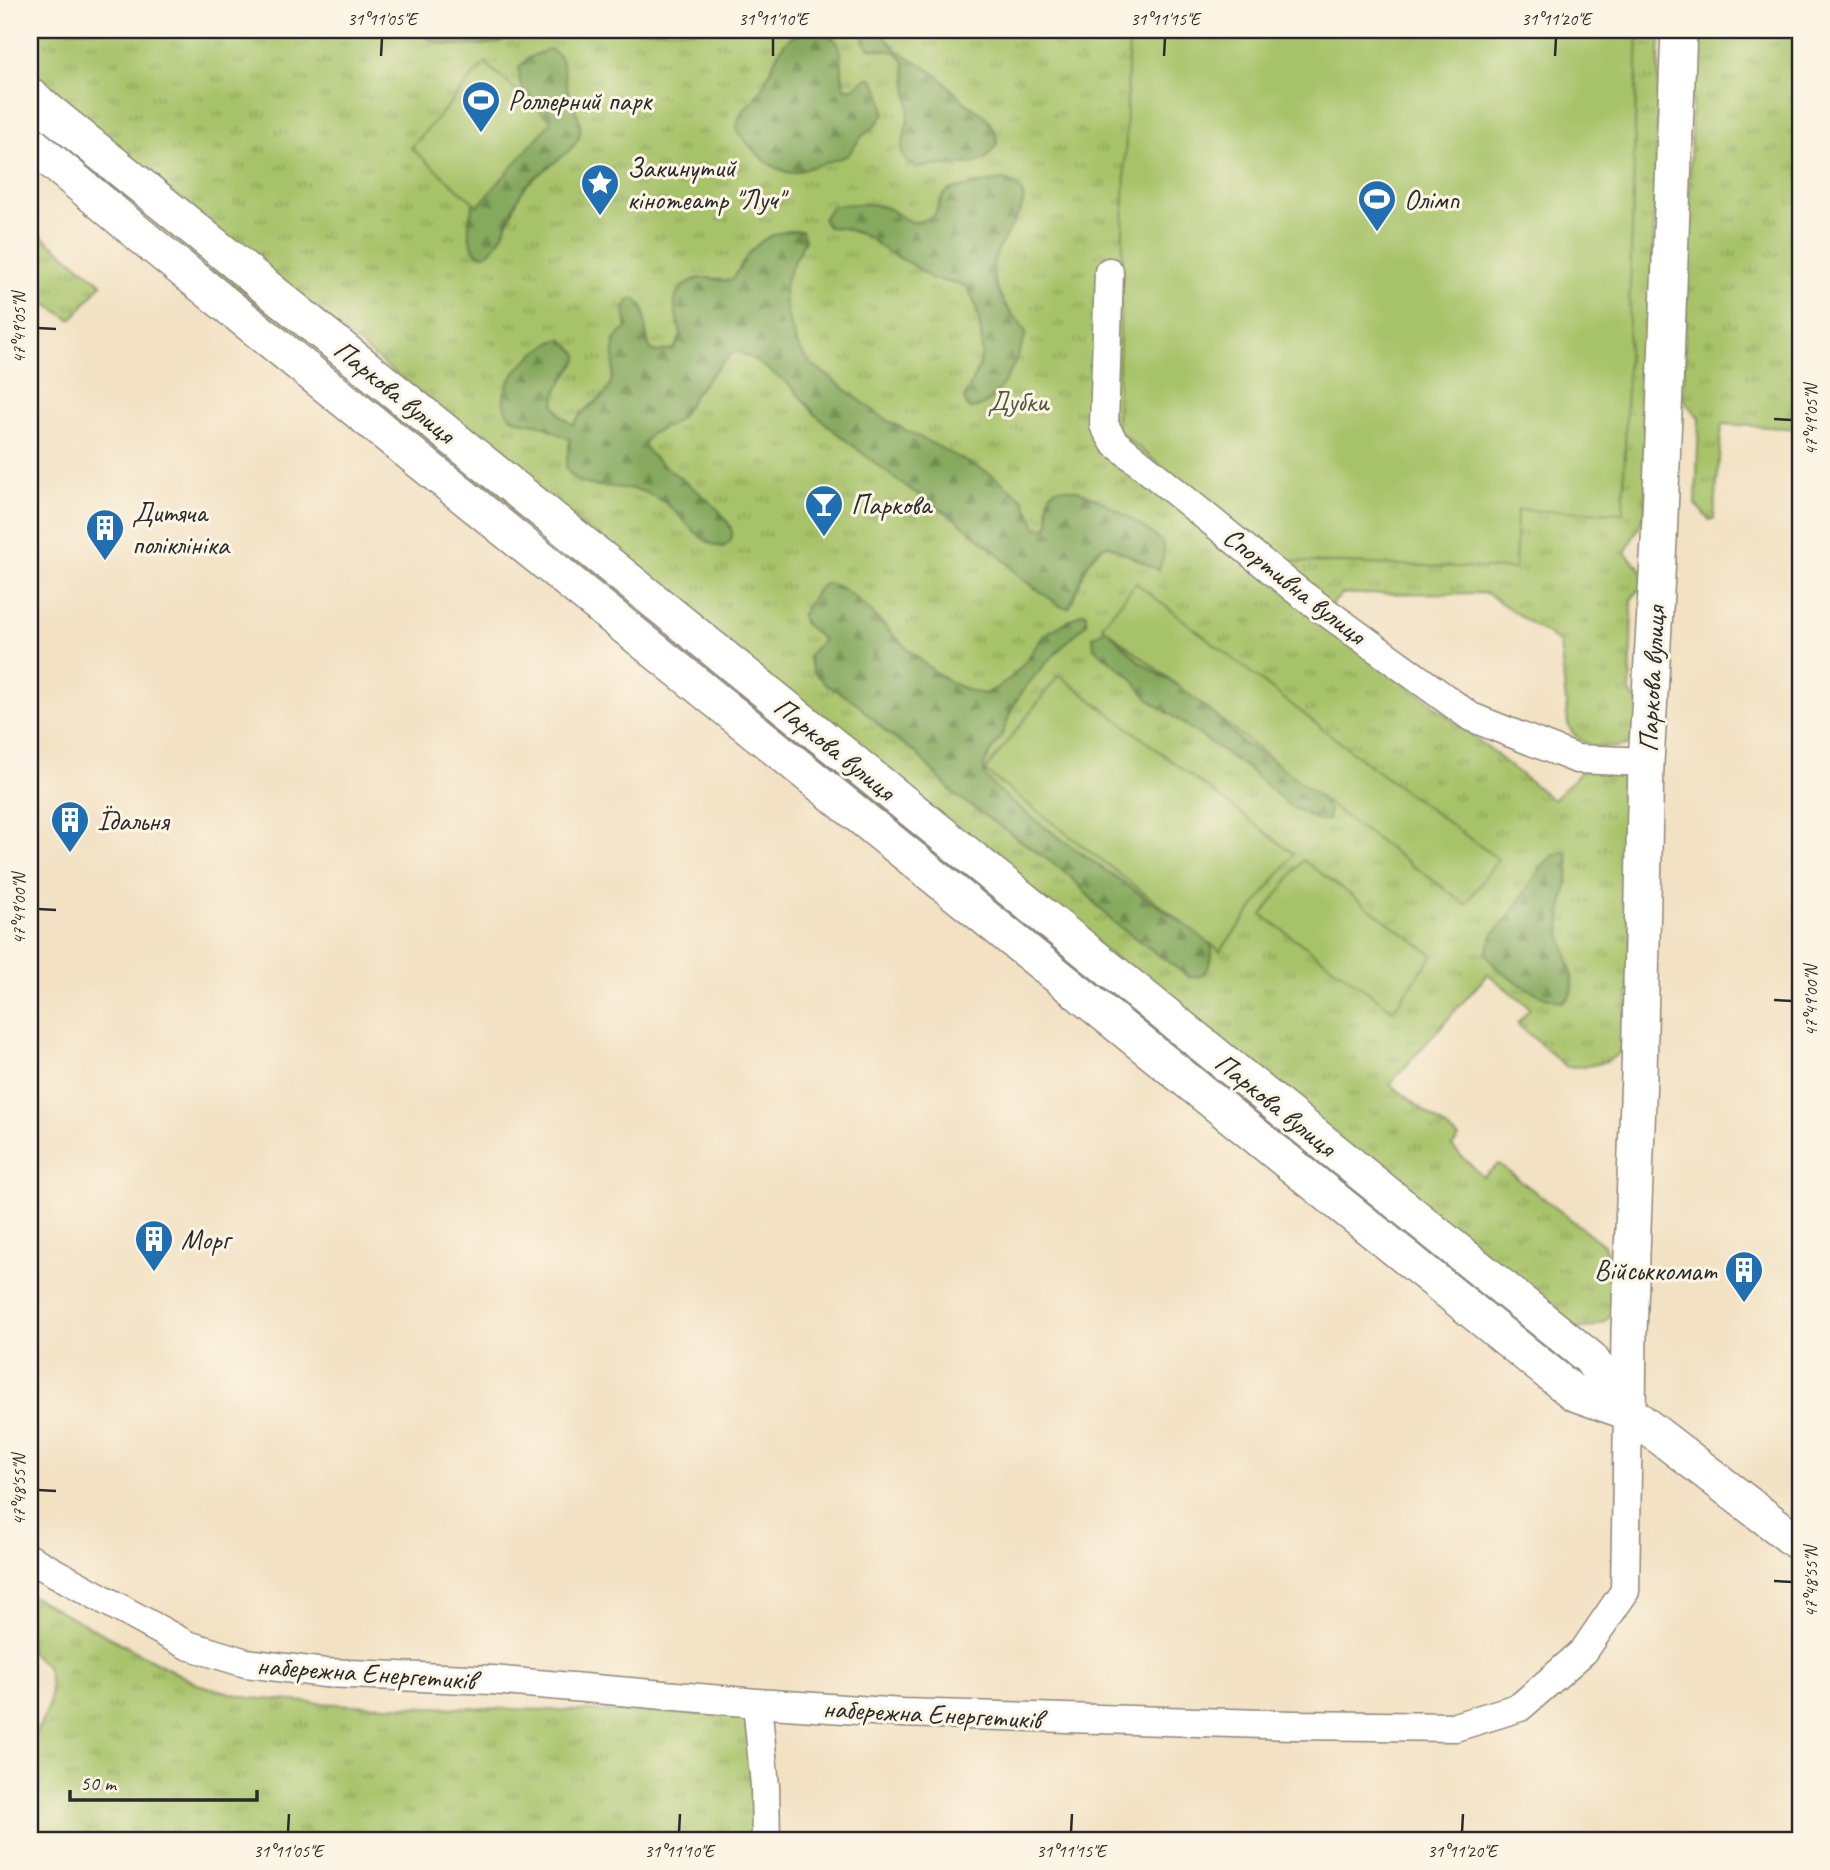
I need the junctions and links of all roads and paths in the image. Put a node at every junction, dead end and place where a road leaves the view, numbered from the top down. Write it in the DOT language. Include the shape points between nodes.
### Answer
graph roads {
  1 [pos="1679,30"];
  2 [pos="30,96"];
  3 [pos="30,143"];
  4 [pos="1109,272"];
  5 [pos="1646,762"];
  6 [pos="1628,1412"];
  7 [pos="1800,1544"];
  8 [pos="30,1559"];
  9 [pos="757,1703"];
  10 [pos="766,1840"];
  1 -- 5 [label="street, Паркова вулиця"];
  2 -- 6 [label="street, Паркова вулиця" via="1590,1358"];
  3 -- 6 [label="street, Паркова вулиця" via="1574,1393"];
  4 -- 5 [label="street, Спортивна вулиця" via="1104,425 1114,442 1300,593 1471,717 1577,759"];
  5 -- 6 [label="street, Паркова вулиця"];
  6 -- 7 [label="street"];
  6 -- 9 [label="street, набережна Енергетиків" via="1625,1591 1584,1651 1520,1707 1455,1727 990,1717"];
  8 -- 9 [label="street, набережна Енергетиків" via="187,1645 246,1663 325,1673 492,1680"];
  9 -- 10 [label="street"];
}
